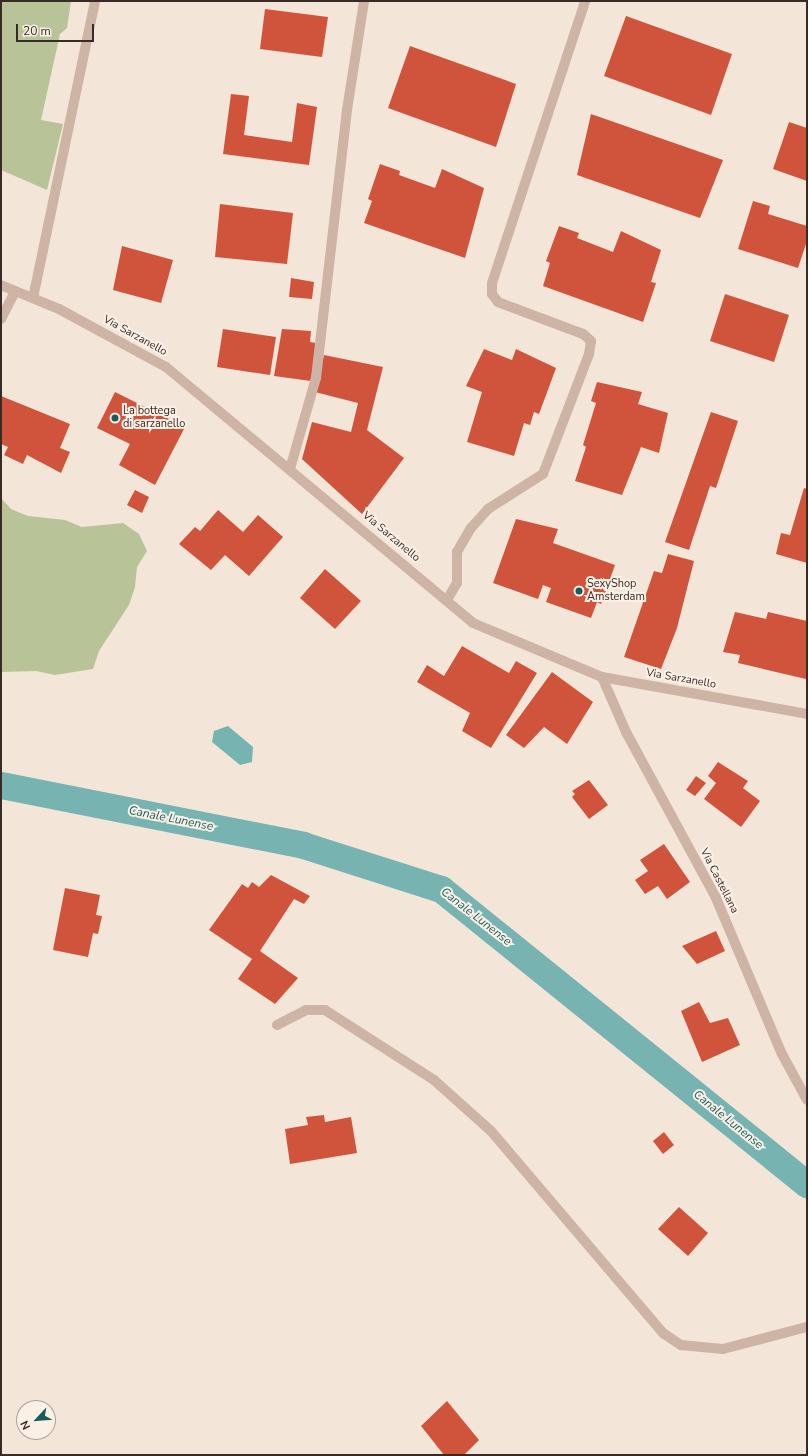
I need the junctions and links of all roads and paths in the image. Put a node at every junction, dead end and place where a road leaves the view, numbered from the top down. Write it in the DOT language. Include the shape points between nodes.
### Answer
graph roads {
  1 [pos="95,1"];
  2 [pos="364,1"];
  3 [pos="585,1"];
  4 [pos="1,285"];
  5 [pos="15,291"];
  6 [pos="33,298"];
  7 [pos="1,319"];
  8 [pos="290,469"];
  9 [pos="447,600"];
  10 [pos="602,678"];
  11 [pos="807,714"];
  12 [pos="277,1025"];
  13 [pos="807,1100"];
  14 [pos="807,1327"];
  1 -- 6 [label="street"];
  2 -- 8 [label="street" via="347,110 316,378"];
  3 -- 9 [label="street" via="492,283 492,294 498,302 583,334 591,341 589,354 543,474 488,509 471,528 457,552 456,583"];
  4 -- 5 [label="street, Via Sarzanello"];
  5 -- 6 [label="street, Via Sarzanello"];
  5 -- 7 [label="street"];
  6 -- 8 [label="street, Via Sarzanello" via="166,367"];
  8 -- 9 [label="street, Via Sarzanello"];
  9 -- 10 [label="street, Via Sarzanello" via="473,623"];
  10 -- 11 [label="street, Via Sarzanello"];
  10 -- 13 [label="street, Via Castellana" via="626,732 716,898 782,1054"];
  12 -- 14 [label="street" via="306,1010 325,1010 434,1080 491,1130 663,1333 681,1345 723,1349"];
}
